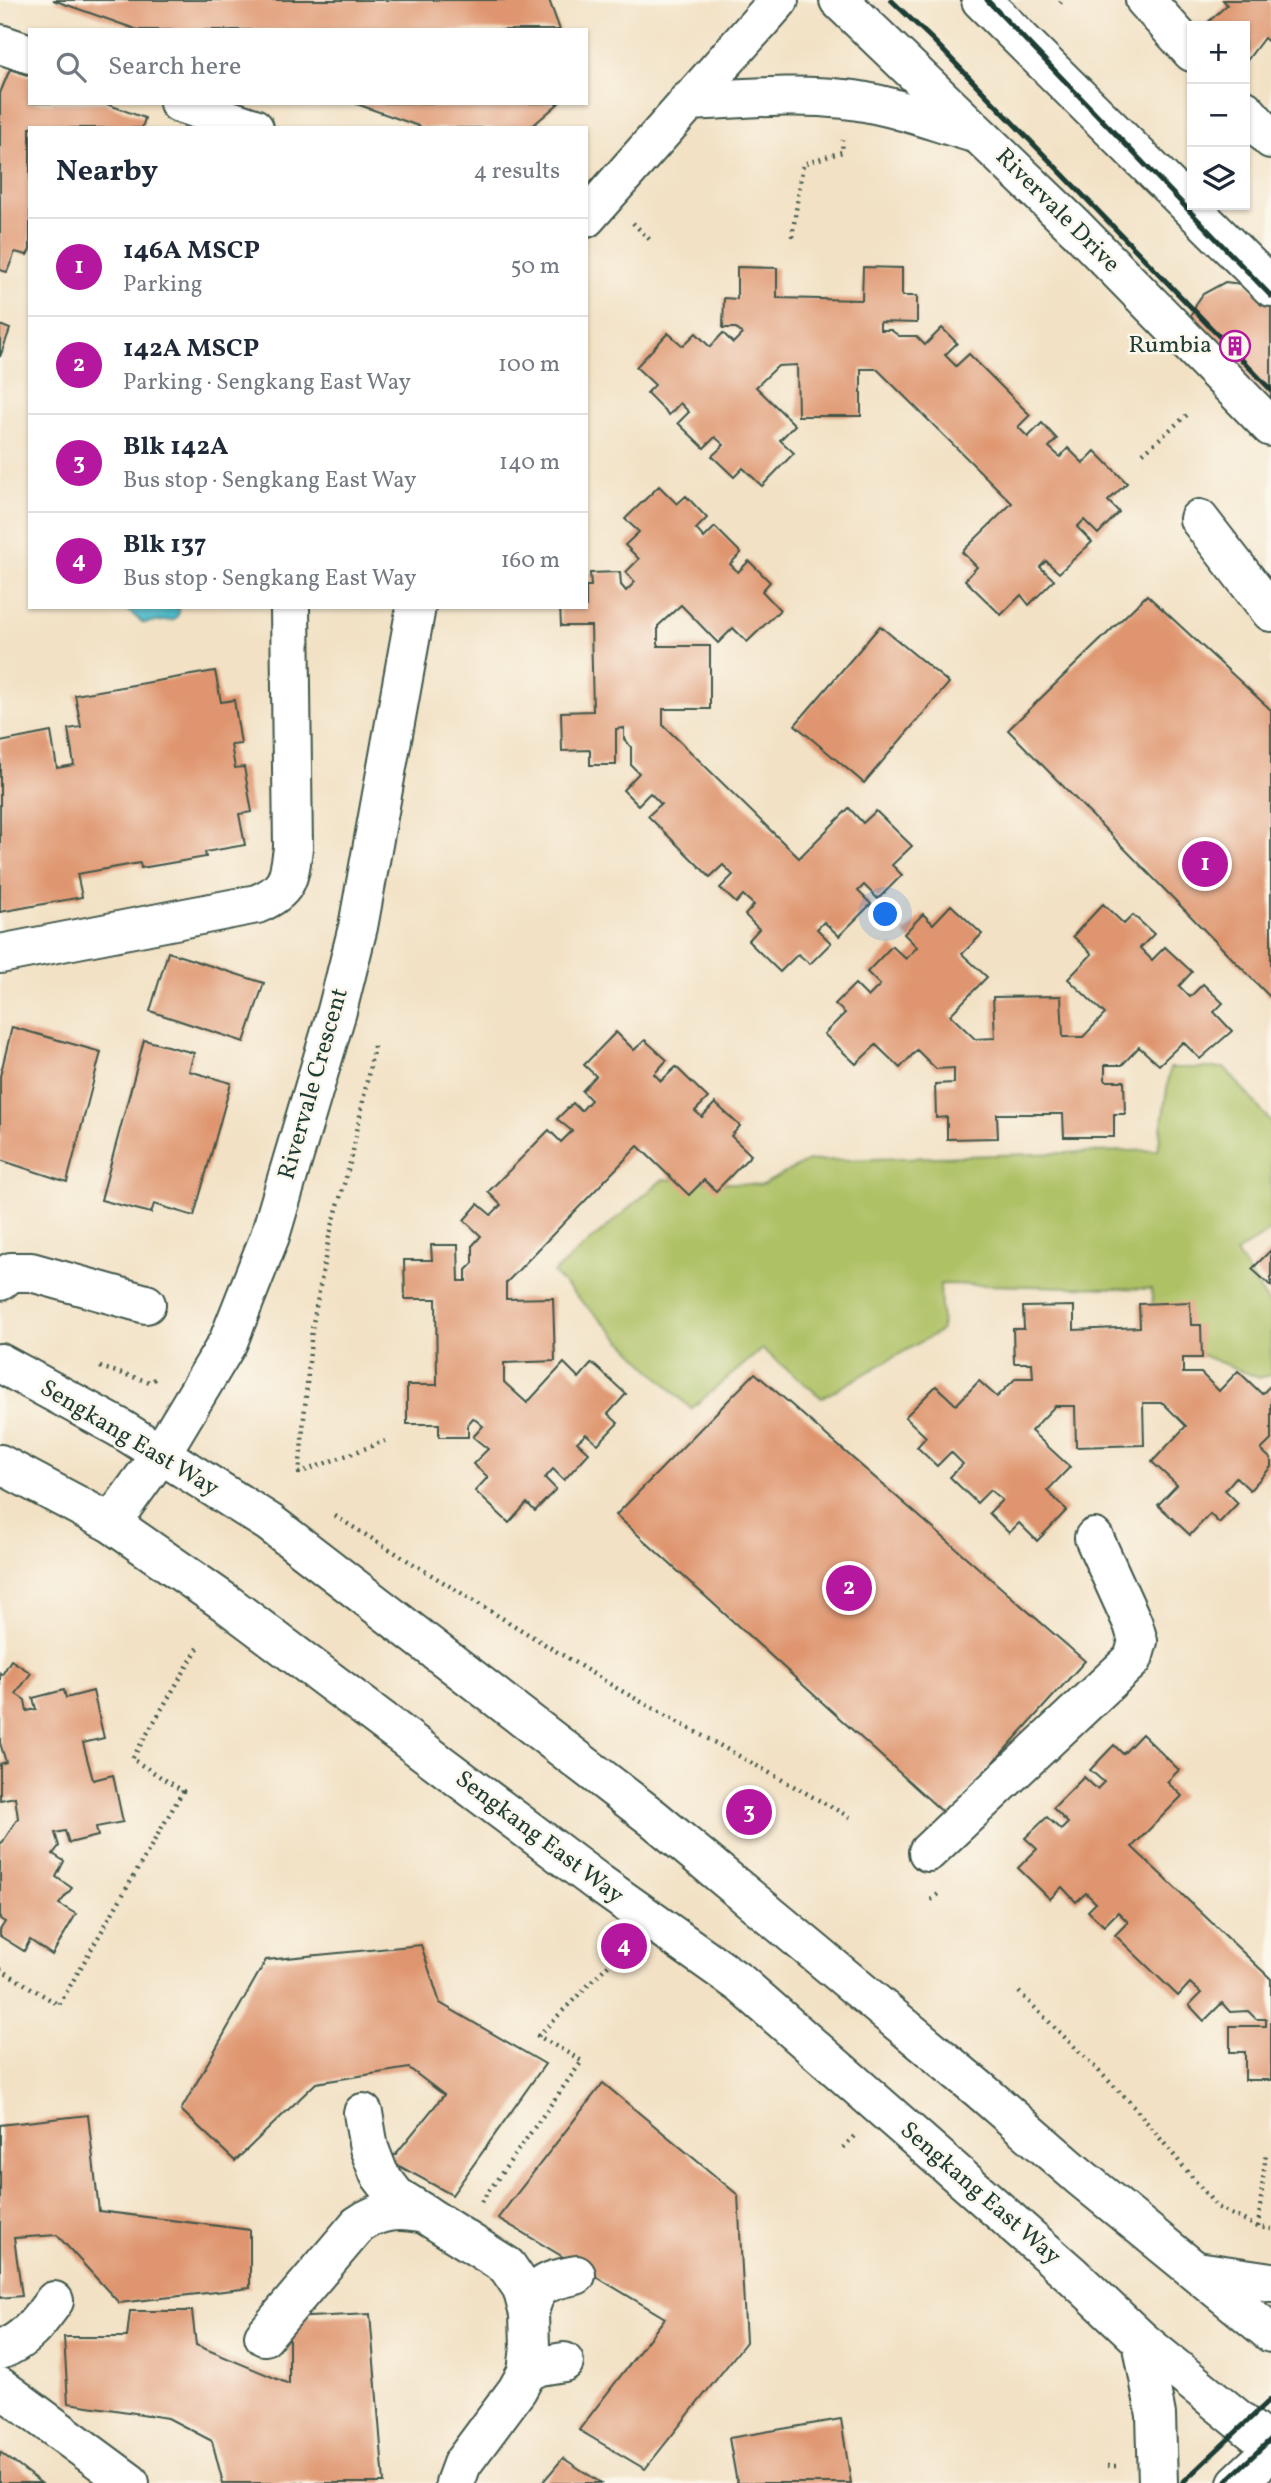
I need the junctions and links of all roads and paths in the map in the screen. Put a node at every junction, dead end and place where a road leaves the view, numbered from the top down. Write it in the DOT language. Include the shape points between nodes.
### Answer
graph roads {
  1 [pos="779,0"];
  2 [pos="839,0"];
  3 [pos="981,0"];
  4 [pos="1145,0"];
  5 [pos="0,44"];
  6 [pos="1187,46"];
  7 [pos="28,53"];
  8 [pos="688,101"];
  9 [pos="185,105"];
  10 [pos="1250,116"];
  11 [pos="248,126"];
  12 [pos="844,130"];
  13 [pos="980,135"];
  14 [pos="1271,139"];
  15 [pos="588,216"];
  16 [pos="628,218"];
  17 [pos="792,237"];
  18 [pos="651,241"];
  19 [pos="1271,287"];
  20 [pos="1187,415"];
  21 [pos="1271,427"];
  22 [pos="1143,453"];
  23 [pos="1199,519"];
  24 [pos="290,609"];
  25 [pos="416,609"];
  26 [pos="1271,612"];
  27 [pos="0,954"];
  28 [pos="0,1281"];
  29 [pos="146,1304"];
  30 [pos="0,1363"];
  31 [pos="385,1441"];
  32 [pos="160,1455"];
  33 [pos="0,1464"];
  34 [pos="299,1473"];
  35 [pos="325,1510"];
  36 [pos="111,1523"];
  37 [pos="1094,1538"];
  38 [pos="198,1647"];
  39 [pos="851,1818"];
  40 [pos="928,1852"];
  41 [pos="609,1964"];
  42 [pos="0,1969"];
  43 [pos="1019,1992"];
  44 [pos="363,2113"];
  45 [pos="1266,2152"];
  46 [pos="425,2214"];
  47 [pos="1258,2227"];
  48 [pos="1271,2229"];
  49 [pos="457,2236"];
  50 [pos="1195,2270"];
  51 [pos="576,2275"];
  52 [pos="1271,2282"];
  53 [pos="54,2301"];
  54 [pos="529,2314"];
  55 [pos="1271,2333"];
  56 [pos="264,2336"];
  57 [pos="1142,2341"];
  58 [pos="0,2350"];
  59 [pos="564,2362"];
  60 [pos="527,2372"];
  61 [pos="0,2386"];
  62 [pos="1271,2446"];
  63 [pos="1271,2452"];
  64 [pos="130,2483"];
  65 [pos="454,2483"];
  66 [pos="1158,2483"];
  67 [pos="1237,2483"];
  1 -- 8 [label="main road"];
  2 -- 13 [label="main road, Rivervale Drive"];
  3 -- 19 [label="main road"];
  4 -- 6 [label="main road"];
  5 -- 7 [label="main road"];
  8 -- 13 [label="main road" via="845,99"];
  8 -- 15 [label="main road"];
  9 -- 11 [label="main road"];
  10 -- 14 [label="main road"];
  12 -- 17 [label="path" via="842,152 803,164"];
  13 -- 21 [label="main road, Rivervale Drive"];
  16 -- 18 [label="path"];
  20 -- 22 [label="path"];
  23 -- 26 [label="main road"];
  24 -- 27 [label="main road" via="293,848 285,884 274,897 257,904"];
  25 -- 32 [label="main road, Rivervale Crescent" via="358,927 270,1236 228,1342"];
  28 -- 29 [label="main road" via="11,1272 31,1272"];
  30 -- 32 [label="main road, Sengkang East Way"];
  31 -- 34 [label="path"];
  32 -- 36 [label="main road, Rivervale Crescent"];
  32 -- 50 [label="main road, Sengkang East Way" via="270,1523 653,1818"];
  33 -- 36 [label="main road, Sengkang East Way"];
  35 -- 39 [label="path" via="618,1689"];
  36 -- 57 [label="main road, Sengkang East Way" via="741,1984"];
  37 -- 40 [label="main road" via="1133,1624 1138,1641 1133,1659"];
  38 -- 42 [label="path" via="132,1759 183,1791 59,2005"];
  41 -- 49 [label="path" via="538,2036 582,2061"];
  43 -- 47 [label="path" via="1129,2101 1217,2207"];
  44 -- 46 [label="main road" via="379,2174 396,2196"];
  45 -- 47 [label="path"];
  46 -- 49 [label="main road"];
  46 -- 56 [label="main road" via="401,2209 369,2217 358,2225"];
  47 -- 48 [label="path"];
  49 -- 54 [label="main road" via="506,2266 522,2288"];
  50 -- 52 [label="main road"];
  50 -- 55 [label="main road, Sengkang East Way"];
  51 -- 54 [label="main road" via="540,2287"];
  53 -- 58 [label="main road" via="35,2327"];
  54 -- 60 [label="main road"];
  57 -- 62 [label="main road, Sengkang East Way"];
  57 -- 66 [label="main road" via="1156,2415"];
  59 -- 60 [label="main road"];
  60 -- 65 [label="main road"];
  61 -- 64 [label="main road"];
  63 -- 67 [label="main road"];
}
